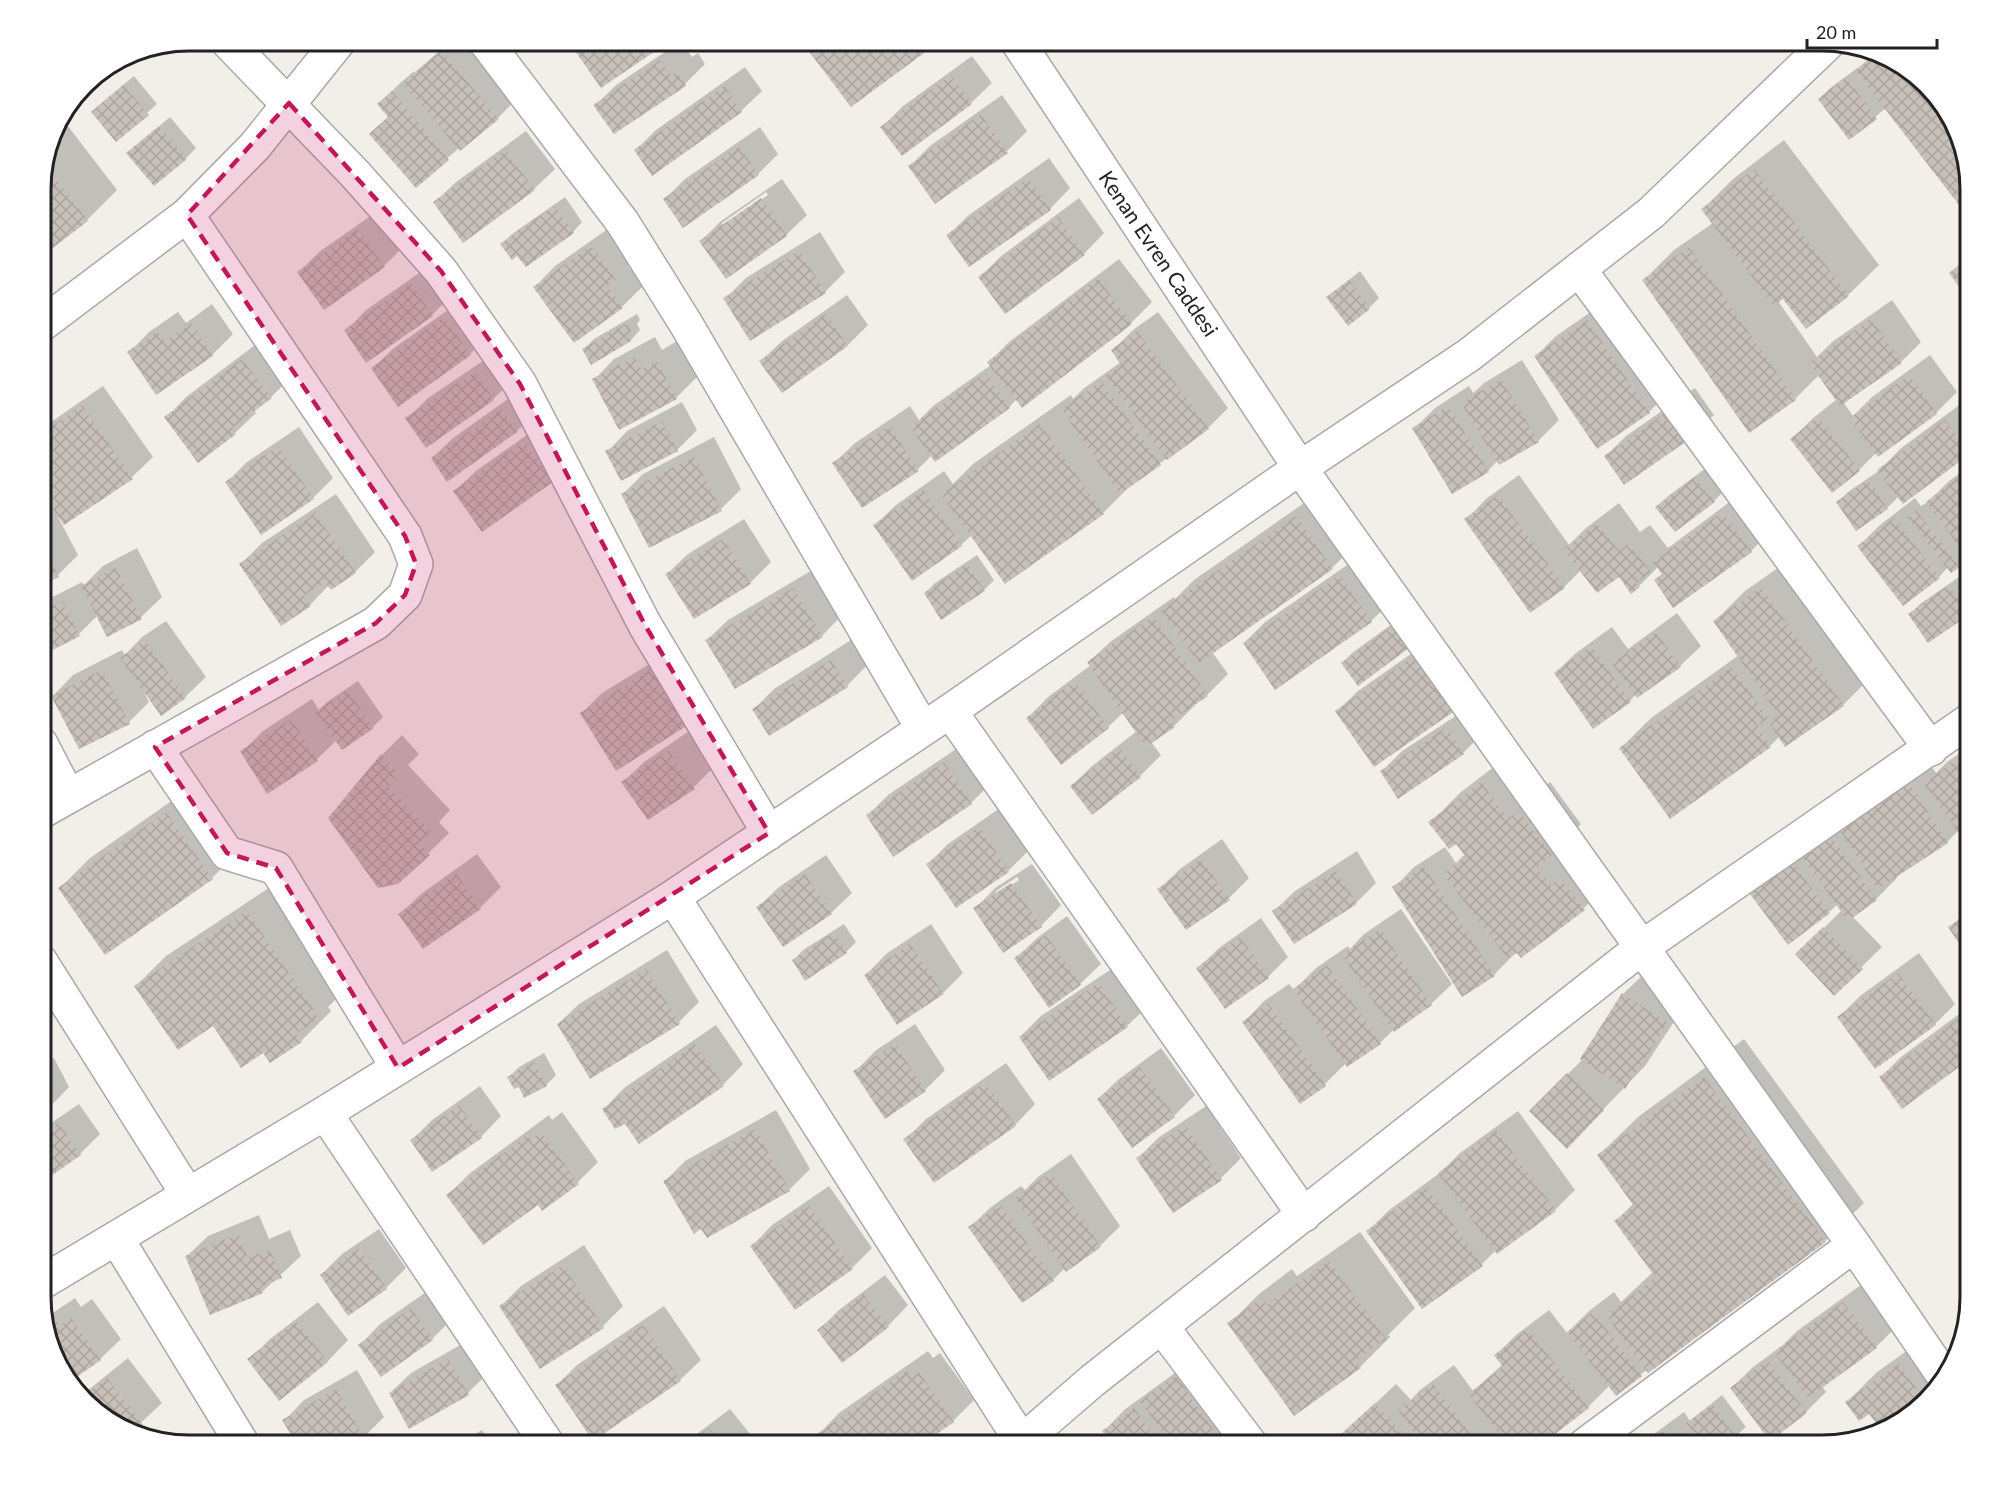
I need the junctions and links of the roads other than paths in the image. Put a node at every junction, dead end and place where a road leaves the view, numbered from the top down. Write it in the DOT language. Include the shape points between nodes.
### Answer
graph roads {
  1 [pos="238,51"];
  2 [pos="330,51"];
  3 [pos="493,51"];
  4 [pos="1024,51"];
  5 [pos="1820,51"];
  6 [pos="289,103"];
  7 [pos="187,215"];
  8 [pos="1580,269"];
  9 [pos="51,317"];
  10 [pos="1300,468"];
  11 [pos="950,711"];
  12 [pos="1960,728"];
  13 [pos="922,729"];
  14 [pos="155,747"];
  15 [pos="1931,749"];
  16 [pos="51,787"];
  17 [pos="55,804"];
  18 [pos="769,833"];
  19 [pos="673,897"];
  20 [pos="1641,948"];
  21 [pos="51,978"];
  22 [pos="398,1068"];
  23 [pos="325,1113"];
  24 [pos="188,1195"];
  25 [pos="1304,1215"];
  26 [pos="117,1239"];
  27 [pos="1854,1245"];
  28 [pos="51,1277"];
  29 [pos="1162,1327"];
  30 [pos="1939,1369"];
  31 [pos="236,1435"];
  32 [pos="541,1435"];
  33 [pos="1014,1435"];
  34 [pos="1030,1435"];
  35 [pos="1243,1435"];
  36 [pos="1600,1435"];
  1 -- 6 [label="street"];
  2 -- 6 [label="street"];
  3 -- 13 [label="street" via="623,223"];
  4 -- 10 [label="street, Kenan Evren Caddesi"];
  5 -- 8 [label="street" via="1651,213"];
  6 -- 7 [label="street" via="255,146"];
  6 -- 18 [label="street" via="441,271 520,384 645,625"];
  7 -- 9 [label="street"];
  7 -- 14 [label="street" via="405,536 416,564 405,595 376,623"];
  8 -- 10 [label="street" via="1469,355"];
  8 -- 15 [label="street"];
  10 -- 11 [label="street"];
  10 -- 20 [label="street, Kenan Evren Caddesi"];
  11 -- 13 [label="street"];
  11 -- 25 [label="street"];
  12 -- 15 [label="street"];
  13 -- 18 [label="street"];
  14 -- 17 [label="street"];
  14 -- 22 [label="street" via="227,853 276,868"];
  15 -- 20 [label="street"];
  16 -- 17 [label="street"];
  18 -- 19 [label="street"];
  19 -- 22 [label="street"];
  19 -- 33 [label="street"];
  20 -- 25 [label="street"];
  20 -- 27 [label="street, Kenan Evren Caddesi"];
  21 -- 24 [label="street"];
  22 -- 23 [label="street"];
  23 -- 24 [label="street"];
  23 -- 32 [label="street"];
  24 -- 26 [label="street"];
  25 -- 29 [label="street"];
  26 -- 28 [label="street"];
  26 -- 31 [label="street"];
  27 -- 30 [label="street, Kenan Evren Caddesi"];
  27 -- 36 [label="street"];
  29 -- 34 [label="street"];
  29 -- 35 [label="street"];
}
